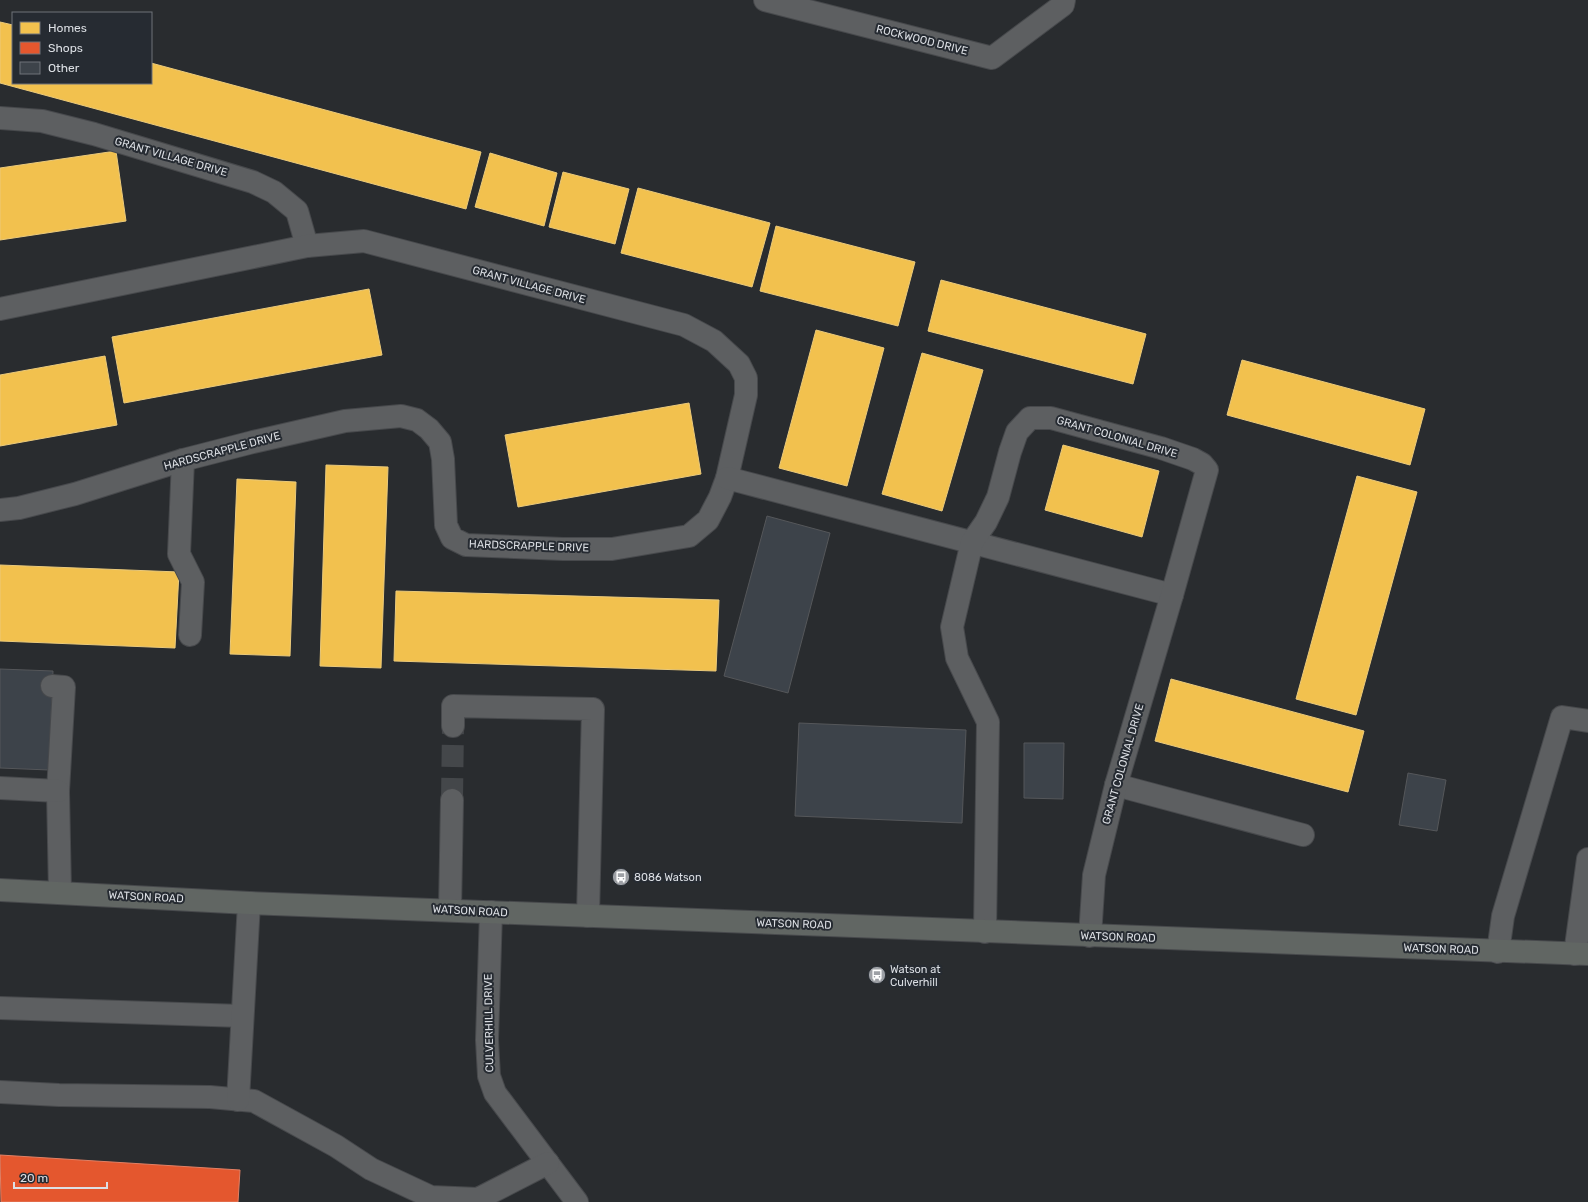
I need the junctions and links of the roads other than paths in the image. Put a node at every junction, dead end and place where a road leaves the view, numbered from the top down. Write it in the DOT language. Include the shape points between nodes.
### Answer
graph roads {
  1 [pos="765,0"];
  2 [pos="1063,2"];
  3 [pos="0,118"];
  4 [pos="307,246"];
  5 [pos="0,309"];
  6 [pos="739,364"];
  7 [pos="183,460"];
  8 [pos="727,478"];
  9 [pos="0,510"];
  10 [pos="972,542"];
  11 [pos="1172,595"];
  12 [pos="190,635"];
  13 [pos="52,686"];
  14 [pos="1588,721"];
  15 [pos="453,726"];
  16 [pos="1116,785"];
  17 [pos="0,788"];
  18 [pos="58,792"];
  19 [pos="452,800"];
  20 [pos="1303,835"];
  21 [pos="1588,859"];
  22 [pos="0,890"];
  23 [pos="60,893"];
  24 [pos="248,903"];
  25 [pos="450,910"];
  26 [pos="491,912"];
  27 [pos="588,916"];
  28 [pos="985,932"];
  29 [pos="1090,936"];
  30 [pos="1498,952"];
  31 [pos="1582,954"];
  32 [pos="0,1008"];
  33 [pos="242,1016"];
  34 [pos="0,1092"];
  35 [pos="238,1100"];
  36 [pos="548,1163"];
  37 [pos="463,1200"];
  38 [pos="577,1202"];
  1 -- 2 [label="street, ROCKWOOD DRIVE" via="992,58"];
  3 -- 4 [label="street, GRANT VILLAGE DRIVE" via="42,121 94,134 254,182 274,192 297,211"];
  4 -- 5 [label="street, GRANT VILLAGE DRIVE"];
  4 -- 6 [label="street, GRANT VILLAGE DRIVE" via="364,241 684,325 714,340"];
  6 -- 8 [label="street, HARDSCRAPPLE DRIVE" via="746,378 746,395"];
  7 -- 8 [label="street, HARDSCRAPPLE DRIVE" via="345,421 401,416 417,420 440,442 446,525 452,538 466,545 563,549 612,548 689,536 708,520"];
  7 -- 9 [label="street, HARDSCRAPPLE DRIVE" via="75,494 19,508"];
  7 -- 12 [label="street" via="179,554 193,582"];
  8 -- 10 [label="street"];
  10 -- 11 [label="street"];
  10 -- 11 [label="street, GRANT COLONIAL DRIVE" via="986,522 998,497 1017,432 1030,418 1051,418 1174,452 1193,459 1207,470"];
  10 -- 28 [label="street" via="952,627 956,658 988,722"];
  11 -- 16 [label="street, GRANT COLONIAL DRIVE"];
  13 -- 18 [label="street" via="64,687"];
  14 -- 30 [label="street" via="1562,717 1503,916"];
  15 -- 27 [label="street" via="453,706 593,709"];
  16 -- 20 [label="street"];
  16 -- 29 [label="street, GRANT COLONIAL DRIVE" via="1094,875"];
  17 -- 18 [label="street"];
  18 -- 23 [label="street"];
  19 -- 25 [label="street"];
  21 -- 31 [label="street"];
  22 -- 23 [label="main road, WATSON ROAD"];
  23 -- 24 [label="main road, WATSON ROAD"];
  24 -- 25 [label="main road, WATSON ROAD"];
  24 -- 33 [label="street"];
  25 -- 26 [label="main road, WATSON ROAD"];
  26 -- 27 [label="main road, WATSON ROAD"];
  26 -- 36 [label="street, CULVERHILL DRIVE" via="487,1040 489,1076 495,1093"];
  27 -- 28 [label="main road, WATSON ROAD"];
  28 -- 29 [label="main road, WATSON ROAD"];
  29 -- 30 [label="main road, WATSON ROAD"];
  30 -- 31 [label="main road, WATSON ROAD"];
  32 -- 33 [label="street"];
  33 -- 35 [label="street"];
  34 -- 35 [label="street"];
  35 -- 37 [label="street" via="254,1101 336,1146 371,1169 431,1197"];
  36 -- 37 [label="street" via="478,1199"];
  36 -- 38 [label="street, CULVERHILL DRIVE"];
}
